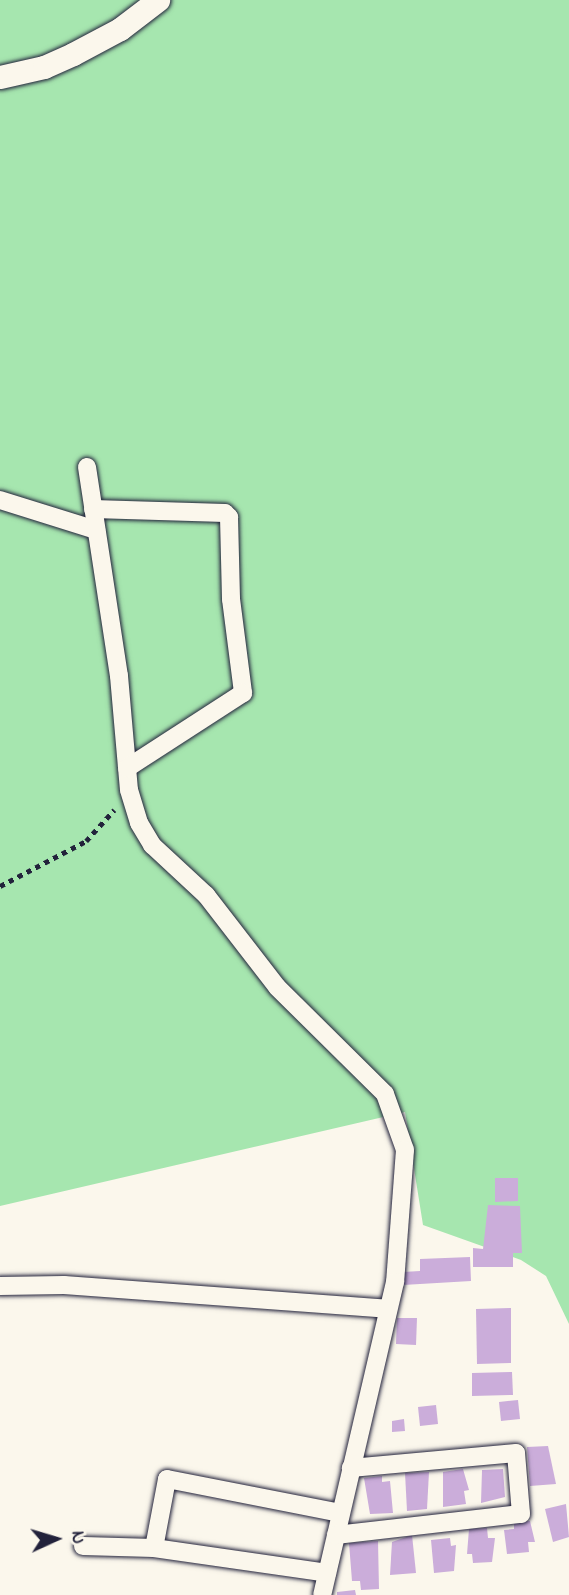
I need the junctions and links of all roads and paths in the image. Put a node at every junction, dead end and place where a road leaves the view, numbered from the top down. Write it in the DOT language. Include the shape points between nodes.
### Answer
graph roads {
  1 [pos="158,0"];
  2 [pos="0,77"];
  3 [pos="87,467"];
  4 [pos="0,500"];
  5 [pos="93,509"];
  6 [pos="96,530"];
  7 [pos="128,768"];
  8 [pos="129,790"];
  9 [pos="0,886"];
  10 [pos="0,1286"];
  11 [pos="387,1309"];
  12 [pos="351,1468"];
  13 [pos="340,1513"];
  14 [pos="336,1535"];
  15 [pos="83,1546"];
  16 [pos="154,1548"];
  17 [pos="327,1573"];
  18 [pos="322,1595"];
  1 -- 2 [label="street" via="120,29 73,54 44,67"];
  3 -- 5 [label="street"];
  4 -- 6 [label="street"];
  5 -- 6 [label="street"];
  5 -- 7 [label="street" via="225,513 229,517 231,599 243,693"];
  6 -- 7 [label="street"];
  7 -- 8 [label="street"];
  8 -- 9 [label="path" via="86,841"];
  8 -- 11 [label="street" via="152,845 206,895 277,988 370,1077 394,1112 405,1169"];
  10 -- 11 [label="street" via="65,1285"];
  11 -- 12 [label="street"];
  12 -- 13 [label="street"];
  12 -- 14 [label="street" via="516,1454 521,1514"];
  13 -- 14 [label="street"];
  13 -- 16 [label="street" via="167,1479"];
  14 -- 17 [label="street"];
  15 -- 16 [label="street"];
  16 -- 17 [label="street"];
  17 -- 18 [label="street"];
}
